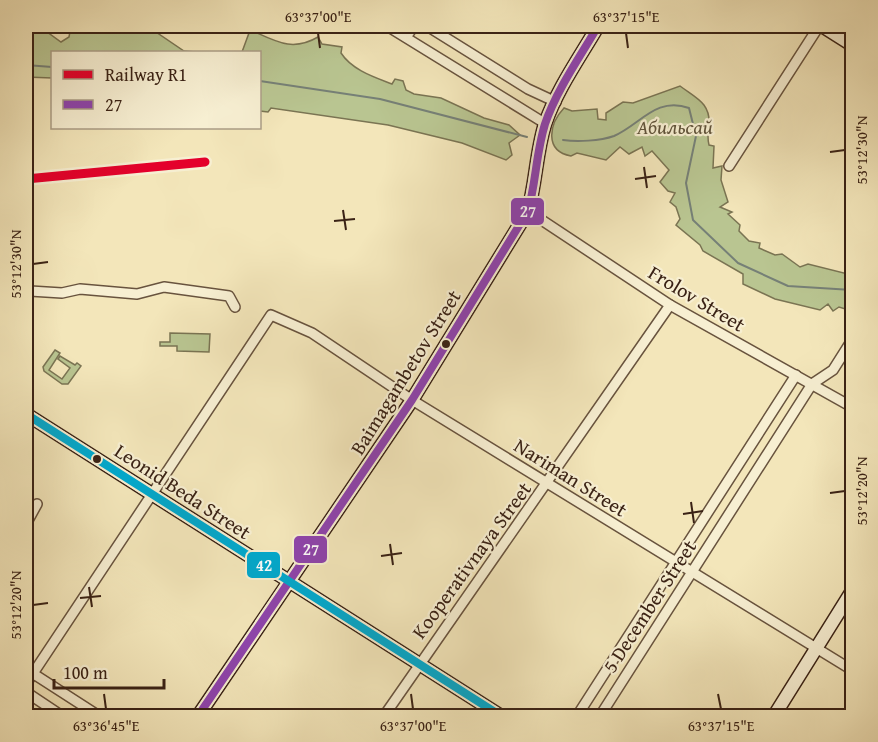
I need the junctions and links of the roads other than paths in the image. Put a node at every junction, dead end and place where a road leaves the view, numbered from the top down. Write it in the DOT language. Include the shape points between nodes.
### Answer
graph roads {
  1 [pos="387,26"];
  2 [pos="414,26"];
  3 [pos="427,26"];
  4 [pos="598,26"];
  5 [pos="821,26"];
  6 [pos="406,38"];
  7 [pos="852,45"];
  8 [pos="556,102"];
  9 [pos="546,124"];
  10 [pos="729,166"];
  11 [pos="528,211"];
  12 [pos="30,291"];
  13 [pos="670,305"];
  14 [pos="235,307"];
  15 [pos="852,340"];
  16 [pos="796,375"];
  17 [pos="812,384"];
  18 [pos="412,400"];
  19 [pos="852,407"];
  20 [pos="26,414"];
  21 [pos="547,484"];
  22 [pos="153,495"];
  23 [pos="38,504"];
  24 [pos="26,524"];
  25 [pos="675,562"];
  26 [pos="692,572"];
  27 [pos="290,584"];
  28 [pos="852,591"];
  29 [pos="816,648"];
  30 [pos="419,664"];
  31 [pos="852,670"];
  32 [pos="29,671"];
  33 [pos="26,684"];
  34 [pos="26,692"];
  35 [pos="62,717"];
  36 [pos="99,717"];
  37 [pos="198,717"];
  38 [pos="384,717"];
  39 [pos="501,717"];
  40 [pos="577,717"];
  41 [pos="600,717"];
  42 [pos="774,717"];
  1 -- 6 [label="street"];
  2 -- 6 [label="street"];
  3 -- 8 [label="street" via="528,89"];
  4 -- 8 [label="main road, Baimagambetov Street"];
  5 -- 7 [label="main road"];
  5 -- 10 [label="street"];
  6 -- 9 [label="street"];
  8 -- 9 [label="main road, Baimagambetov Street"];
  9 -- 11 [label="main road, Baimagambetov Street"];
  11 -- 13 [label="street, Frolov Street"];
  11 -- 18 [label="main road, Baimagambetov Street"];
  12 -- 14 [label="street" via="62,293 80,289 137,294 164,287 229,296"];
  13 -- 16 [label="street, Frolov Street"];
  13 -- 21 [label="street, Kooperativnaya Street"];
  15 -- 17 [label="street, 5 December Street" via="833,370"];
  16 -- 17 [label="street, Frolov Street"];
  16 -- 25 [label="street, 5 December Street"];
  17 -- 19 [label="street, Frolov Street"];
  17 -- 26 [label="street, 5 December Street"];
  18 -- 21 [label="street, Nariman Street"];
  18 -- 22 [label="street, Nariman Street" via="312,333 271,315"];
  18 -- 27 [label="main road, Baimagambetov Street"];
  20 -- 22 [label="main road, Leonid Beda Street"];
  21 -- 25 [label="street, Nariman Street"];
  21 -- 30 [label="street, Kooperativnaya Street"];
  22 -- 27 [label="main road, Leonid Beda Street"];
  22 -- 32 [label="street"];
  23 -- 24 [label="street"];
  25 -- 26 [label="street, Nariman Street"];
  25 -- 40 [label="street, 5 December Street"];
  26 -- 29 [label="street, Nariman Street"];
  26 -- 41 [label="street, 5 December Street"];
  27 -- 30 [label="main road, Leonid Beda Street"];
  27 -- 37 [label="main road, Baimagambetov Street"];
  28 -- 29 [label="main road"];
  29 -- 31 [label="street, Nariman Street"];
  29 -- 42 [label="main road"];
  30 -- 38 [label="street, Kooperativnaya Street"];
  30 -- 39 [label="main road, Leonid Beda Street"];
  32 -- 33 [label="street"];
  32 -- 36 [label="street"];
  34 -- 35 [label="street"];
}
